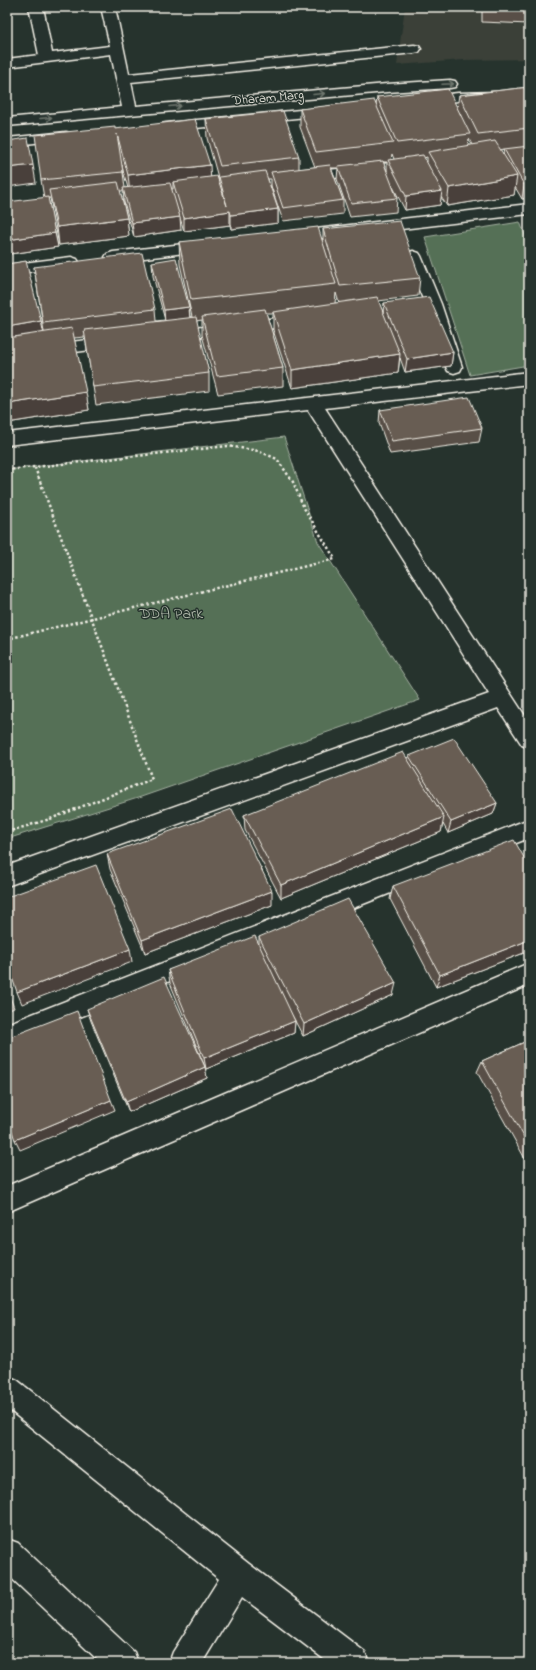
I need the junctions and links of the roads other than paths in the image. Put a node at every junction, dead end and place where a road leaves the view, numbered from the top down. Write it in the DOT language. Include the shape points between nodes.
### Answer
graph roads {
  1 [pos="36,7"];
  2 [pos="108,7"];
  3 [pos="117,49"];
  4 [pos="414,49"];
  5 [pos="46,58"];
  6 [pos="7,63"];
  7 [pos="123,79"];
  8 [pos="509,82"];
  9 [pos="464,83"];
  10 [pos="529,83"];
  11 [pos="529,95"];
  12 [pos="408,103"];
  13 [pos="348,109"];
  14 [pos="130,110"];
  15 [pos="7,122"];
  16 [pos="154,128"];
  17 [pos="77,135"];
  18 [pos="7,142"];
  19 [pos="434,162"];
  20 [pos="228,186"];
  21 [pos="529,209"];
  22 [pos="276,238"];
  23 [pos="228,244"];
  24 [pos="413,256"];
  25 [pos="102,259"];
  26 [pos="86,260"];
  27 [pos="7,270"];
  28 [pos="315,318"];
  29 [pos="157,337"];
  30 [pos="133,340"];
  31 [pos="7,355"];
  32 [pos="454,367"];
  33 [pos="529,378"];
  34 [pos="313,403"];
  35 [pos="7,439"];
  36 [pos="502,698"];
  37 [pos="529,739"];
  38 [pos="529,828"];
  39 [pos="7,876"];
  40 [pos="529,974"];
  41 [pos="7,1035"];
  42 [pos="7,1199"];
  43 [pos="7,1390"];
  44 [pos="7,1554"];
  45 [pos="238,1575"];
  46 [pos="123,1663"];
  47 [pos="184,1663"];
  48 [pos="354,1663"];
  1 -- 5 [label="street"];
  2 -- 3 [label="street"];
  3 -- 5 [label="street"];
  3 -- 7 [label="street"];
  4 -- 7 [label="street"];
  5 -- 6 [label="street"];
  7 -- 14 [label="street"];
  8 -- 10 [label="street"];
  14 -- 9 [label="street, Dharam Marg, one-way"];
  11 -- 12 [label="street" via="458,97"];
  13 -- 16 [label="street, Dharam Marg"];
  15 -- 14 [label="street, Dharam Marg, one-way"];
  17 -- 18 [label="street"];
  19 -- 20 [label="street"];
  21 -- 22 [label="street"];
  23 -- 25 [label="street"];
  24 -- 32 [label="street" via="425,305"];
  26 -- 27 [label="street"];
  28 -- 29 [label="street"];
  30 -- 31 [label="street"];
  33 -- 34 [label="street"];
  34 -- 35 [label="street"];
  34 -- 36 [label="street"];
  36 -- 37 [label="street"];
  36 -- 39 [label="street"];
  38 -- 41 [label="street"];
  40 -- 42 [label="street"];
  43 -- 45 [label="street"];
  44 -- 46 [label="street"];
  45 -- 47 [label="street"];
  45 -- 48 [label="street"];
}
